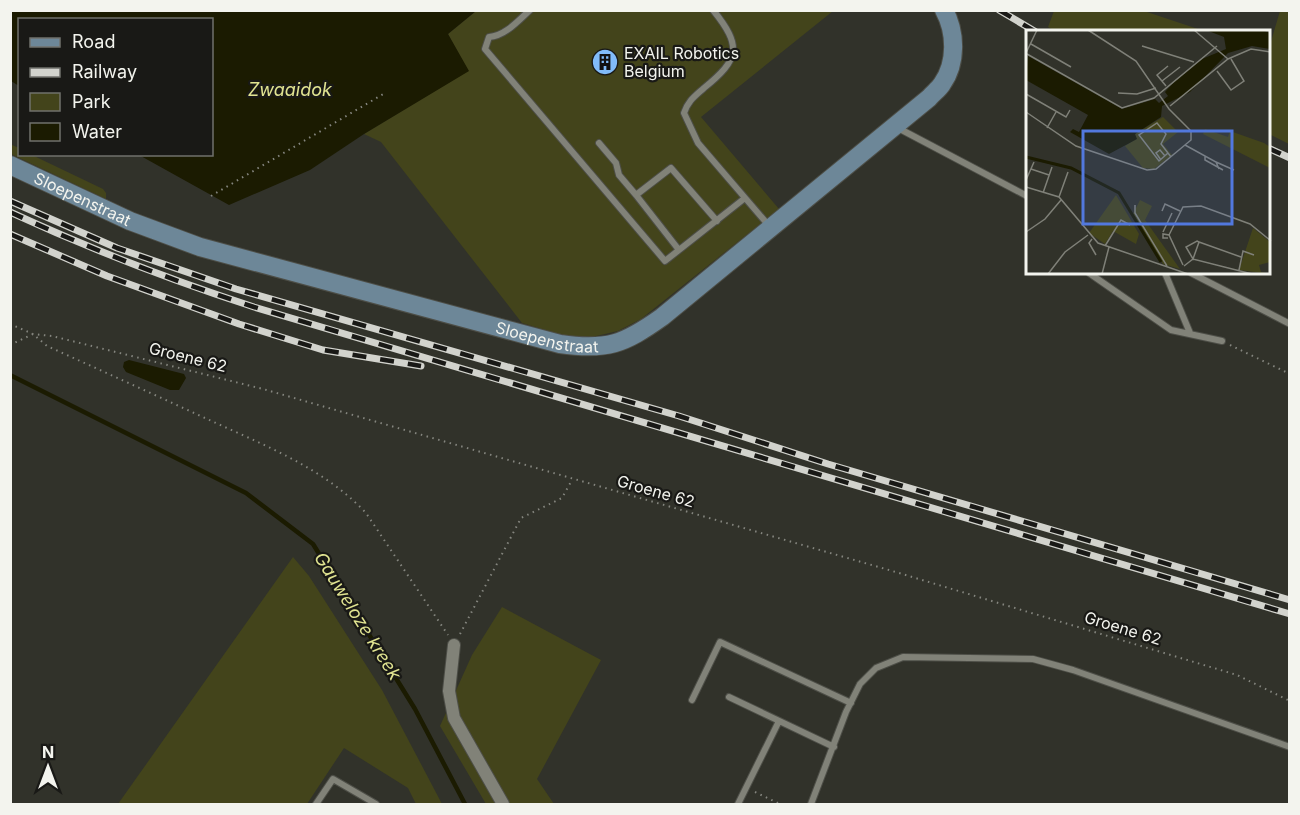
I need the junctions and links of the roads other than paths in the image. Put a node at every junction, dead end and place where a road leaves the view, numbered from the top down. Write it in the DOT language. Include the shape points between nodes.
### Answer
graph roads {
  1 [pos="530,10"];
  2 [pos="712,10"];
  3 [pos="944,10"];
  4 [pos="895,126"];
  5 [pos="599,143"];
  6 [pos="10,165"];
  7 [pos="636,195"];
  8 [pos="1026,195"];
  9 [pos="745,198"];
  10 [pos="717,221"];
  11 [pos="771,228"];
  12 [pos="679,250"];
  13 [pos="1090,274"];
  14 [pos="1165,274"];
  15 [pos="1193,274"];
  16 [pos="1290,324"];
  17 [pos="1190,333"];
  18 [pos="1222,341"];
  19 [pos="454,645"];
  20 [pos="729,697"];
  21 [pos="692,700"];
  22 [pos="851,703"];
  23 [pos="779,721"];
  24 [pos="834,747"];
  25 [pos="1290,747"];
  26 [pos="316,804"];
  27 [pos="376,804"];
  28 [pos="503,804"];
  29 [pos="738,804"];
  30 [pos="811,804"];
  1 -- 12 [label="lane" via="506,31 489,37 485,48 665,261"];
  2 -- 9 [label="lane" via="733,43 731,61 688,102 684,114 698,143"];
  3 -- 4 [label="street, Sloepenstraat" via="954,49 950,67 929,98"];
  4 -- 8 [label="lane"];
  4 -- 11 [label="street, Sloepenstraat"];
  5 -- 7 [label="lane"];
  6 -- 11 [label="street, Sloepenstraat" via="130,221 200,247 583,348 603,347 640,333"];
  7 -- 10 [label="lane" via="671,168"];
  7 -- 12 [label="lane"];
  9 -- 10 [label="lane"];
  9 -- 11 [label="lane"];
  10 -- 12 [label="lane"];
  13 -- 17 [label="lane" via="1171,330"];
  14 -- 17 [label="lane"];
  15 -- 16 [label="lane"];
  17 -- 18 [label="lane"];
  19 -- 28 [label="street" via="449,691 454,718"];
  20 -- 23 [label="lane"];
  21 -- 22 [label="lane" via="720,642"];
  22 -- 24 [label="lane"];
  22 -- 25 [label="lane" via="860,684 876,668 903,657 1033,659"];
  23 -- 24 [label="lane"];
  23 -- 29 [label="lane"];
  24 -- 30 [label="lane"];
  26 -- 27 [label="lane" via="333,779"];
}
